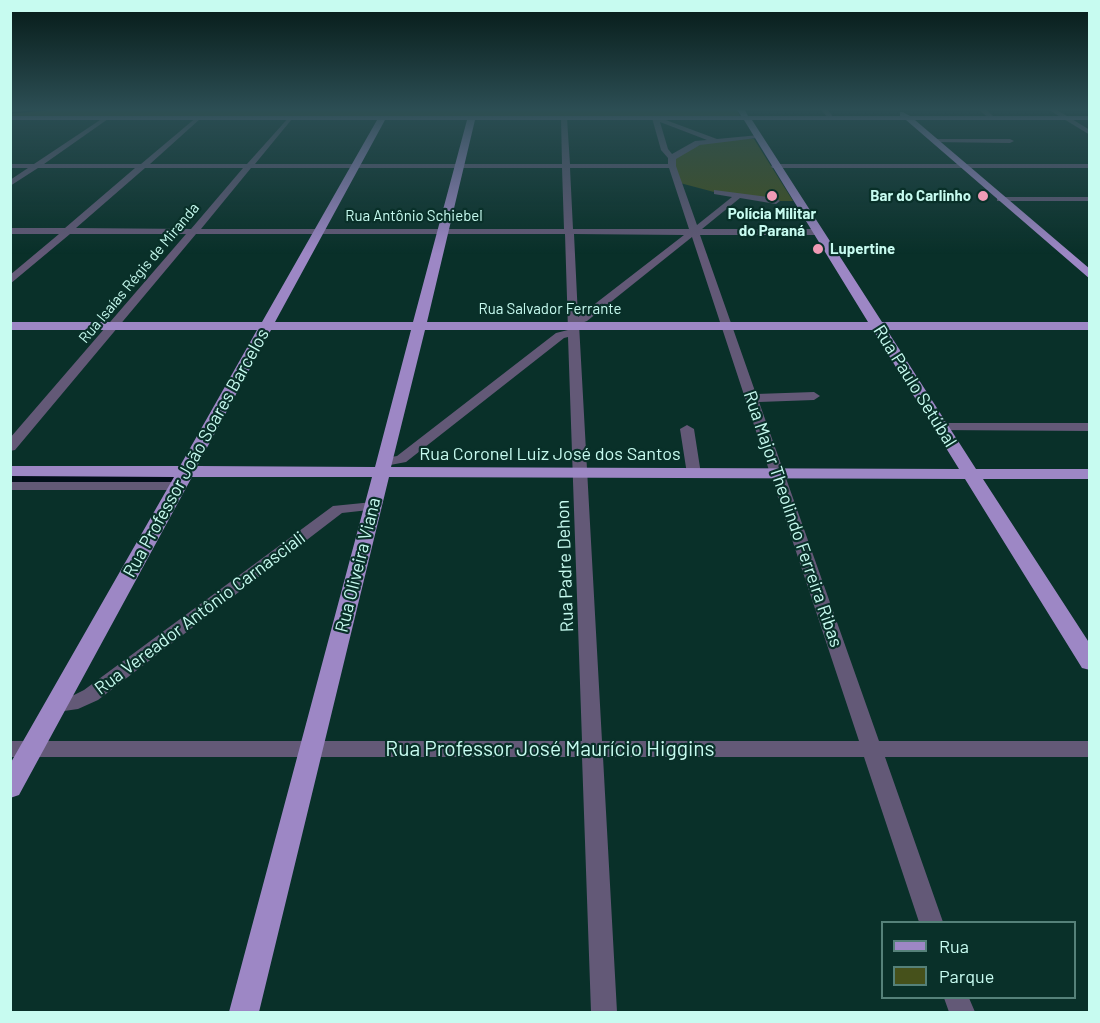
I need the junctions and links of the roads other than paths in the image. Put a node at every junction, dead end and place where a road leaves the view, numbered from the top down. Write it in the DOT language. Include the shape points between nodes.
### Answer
graph roads {
  1 [pos="49,158"];
  2 [pos="152,158"];
  3 [pos="256,158"];
  4 [pos="359,158"];
  5 [pos="462,158"];
  6 [pos="566,158"];
  7 [pos="669,158"];
  8 [pos="677,158"];
  9 [pos="770,158"];
  10 [pos="952,158"];
  11 [pos="672,162"];
  12 [pos="10,166"];
  13 [pos="37,166"];
  14 [pos="143,166"];
  15 [pos="249,166"];
  16 [pos="355,166"];
  17 [pos="460,166"];
  18 [pos="567,166"];
  19 [pos="775,166"];
  20 [pos="962,166"];
  21 [pos="1089,166"];
  22 [pos="10,184"];
  23 [pos="717,192"];
  24 [pos="737,197"];
  25 [pos="1000,199"];
  26 [pos="1089,199"];
  27 [pos="776,201"];
  28 [pos="10,231"];
  29 [pos="68,231"];
  30 [pos="194,231"];
  31 [pos="319,231"];
  32 [pos="443,231"];
  33 [pos="569,231"];
  34 [pos="694,232"];
  35 [pos="817,232"];
  36 [pos="1089,276"];
  37 [pos="10,281"];
  38 [pos="10,326"];
  39 [pos="113,326"];
  40 [pos="266,326"];
  41 [pos="419,326"];
  42 [pos="727,326"];
  43 [pos="876,326"];
  44 [pos="1089,326"];
  45 [pos="574,327"];
  46 [pos="814,396"];
  47 [pos="751,398"];
  48 [pos="940,427"];
  49 [pos="1089,427"];
  50 [pos="687,429"];
  51 [pos="10,447"];
  52 [pos="383,468"];
  53 [pos="10,471"];
  54 [pos="580,474"];
  55 [pos="694,474"];
  56 [pos="777,474"];
  57 [pos="970,474"];
  58 [pos="1089,474"];
  59 [pos="182,479"];
  60 [pos="10,486"];
  61 [pos="373,506"];
  62 [pos="1089,662"];
  63 [pos="57,705"];
  64 [pos="871,748"];
  65 [pos="21,749"];
  66 [pos="311,749"];
  67 [pos="592,749"];
  68 [pos="1089,749"];
  69 [pos="10,788"];
  70 [pos="931,921"];
  71 [pos="244,1012"];
  72 [pos="604,1012"];
  1 -- 13 [label="street"];
  2 -- 14 [label="street"];
  3 -- 15 [label="street, Rua Isaías Régis de Miranda"];
  4 -- 16 [label="main road, Rua Professor João Soares Barcelos"];
  5 -- 17 [label="main road, Rua Oliveira Viana"];
  6 -- 18 [label="street, Rua Padre Dehon"];
  7 -- 11 [label="street, Rua Major Theolindo Ferreira Ribas"];
  8 -- 11 [label="street"];
  9 -- 19 [label="main road, Rua Paulo Setúbal"];
  10 -- 20 [label="main road"];
  11 -- 18 [label="street"];
  11 -- 34 [label="street, Rua Major Theolindo Ferreira Ribas"];
  12 -- 13 [label="street"];
  13 -- 14 [label="street"];
  13 -- 22 [label="street"];
  14 -- 15 [label="street"];
  14 -- 29 [label="street"];
  15 -- 16 [label="street"];
  15 -- 30 [label="street, Rua Isaías Régis de Miranda"];
  16 -- 17 [label="street"];
  16 -- 31 [label="main road, Rua Professor João Soares Barcelos"];
  17 -- 18 [label="street"];
  17 -- 32 [label="main road, Rua Oliveira Viana"];
  18 -- 33 [label="street, Rua Padre Dehon"];
  19 -- 20 [label="street"];
  19 -- 35 [label="main road, Rua Paulo Setúbal"];
  20 -- 21 [label="street"];
  20 -- 25 [label="main road"];
  23 -- 24 [label="street"];
  24 -- 27 [label="street"];
  24 -- 34 [label="street"];
  25 -- 26 [label="street"];
  25 -- 36 [label="main road"];
  28 -- 29 [label="street, Rua Antônio Schiebel"];
  29 -- 30 [label="street, Rua Antônio Schiebel"];
  29 -- 37 [label="street"];
  30 -- 31 [label="street, Rua Antônio Schiebel"];
  30 -- 39 [label="street, Rua Isaías Régis de Miranda"];
  31 -- 32 [label="street, Rua Antônio Schiebel"];
  31 -- 40 [label="main road, Rua Professor João Soares Barcelos"];
  32 -- 33 [label="street, Rua Antônio Schiebel"];
  32 -- 41 [label="main road, Rua Oliveira Viana"];
  33 -- 34 [label="street, Rua Antônio Schiebel"];
  33 -- 45 [label="street, Rua Padre Dehon"];
  34 -- 35 [label="street, Rua Antônio Schiebel"];
  34 -- 42 [label="street, Rua Major Theolindo Ferreira Ribas"];
  34 -- 45 [label="street"];
  35 -- 43 [label="main road, Rua Paulo Setúbal"];
  38 -- 39 [label="main road, Rua Salvador Ferrante"];
  39 -- 40 [label="main road, Rua Salvador Ferrante"];
  39 -- 51 [label="street, Rua Isaías Régis de Miranda"];
  40 -- 41 [label="main road, Rua Salvador Ferrante"];
  40 -- 59 [label="main road, Rua Professor João Soares Barcelos"];
  41 -- 45 [label="main road, Rua Salvador Ferrante"];
  41 -- 52 [label="main road, Rua Oliveira Viana"];
  42 -- 43 [label="main road, Rua Salvador Ferrante"];
  42 -- 45 [label="main road, Rua Salvador Ferrante"];
  42 -- 47 [label="street, Rua Major Theolindo Ferreira Ribas"];
  43 -- 44 [label="main road, Rua Salvador Ferrante"];
  43 -- 48 [label="main road, Rua Paulo Setúbal"];
  45 -- 52 [label="street" via="401,459"];
  45 -- 54 [label="street, Rua Padre Dehon"];
  46 -- 47 [label="street"];
  47 -- 56 [label="street, Rua Major Theolindo Ferreira Ribas"];
  48 -- 49 [label="street"];
  48 -- 57 [label="main road, Rua Paulo Setúbal"];
  50 -- 55 [label="street"];
  52 -- 54 [label="main road, Rua Coronel Luiz José dos Santos"];
  52 -- 59 [label="main road, Rua Coronel Luiz José dos Santos"];
  52 -- 61 [label="main road, Rua Oliveira Viana"];
  53 -- 59 [label="main road, Rua Coronel Luiz José dos Santos"];
  54 -- 55 [label="main road, Rua Coronel Luiz José dos Santos"];
  54 -- 67 [label="street, Rua Padre Dehon"];
  55 -- 56 [label="main road, Rua Coronel Luiz José dos Santos"];
  56 -- 57 [label="main road, Rua Coronel Luiz José dos Santos"];
  56 -- 64 [label="street, Rua Major Theolindo Ferreira Ribas"];
  57 -- 58 [label="main road, Rua Coronel Luiz José dos Santos"];
  57 -- 62 [label="main road, Rua Paulo Setúbal"];
  59 -- 60 [label="street, Rua Coronel Luiz José dos Santos"];
  59 -- 63 [label="main road, Rua Professor João Soares Barcelos"];
  61 -- 63 [label="street, Rua Vereador Antônio Carnasciali" via="338,509 91,695 78,702"];
  61 -- 66 [label="main road, Rua Oliveira Viana"];
  63 -- 65 [label="main road, Rua Professor João Soares Barcelos"];
  64 -- 67 [label="street, Rua Professor José Maurício Higgins"];
  64 -- 68 [label="street, Rua Professor José Maurício Higgins"];
  64 -- 70 [label="street, Rua Major Theolindo Ferreira Ribas"];
  65 -- 66 [label="street, Rua Professor José Maurício Higgins"];
  65 -- 69 [label="main road, Rua Professor João Soares Barcelos"];
  66 -- 67 [label="street, Rua Professor José Maurício Higgins"];
  66 -- 71 [label="main road, Rua Oliveira Viana"];
  67 -- 72 [label="street, Rua Padre Dehon"];
}
